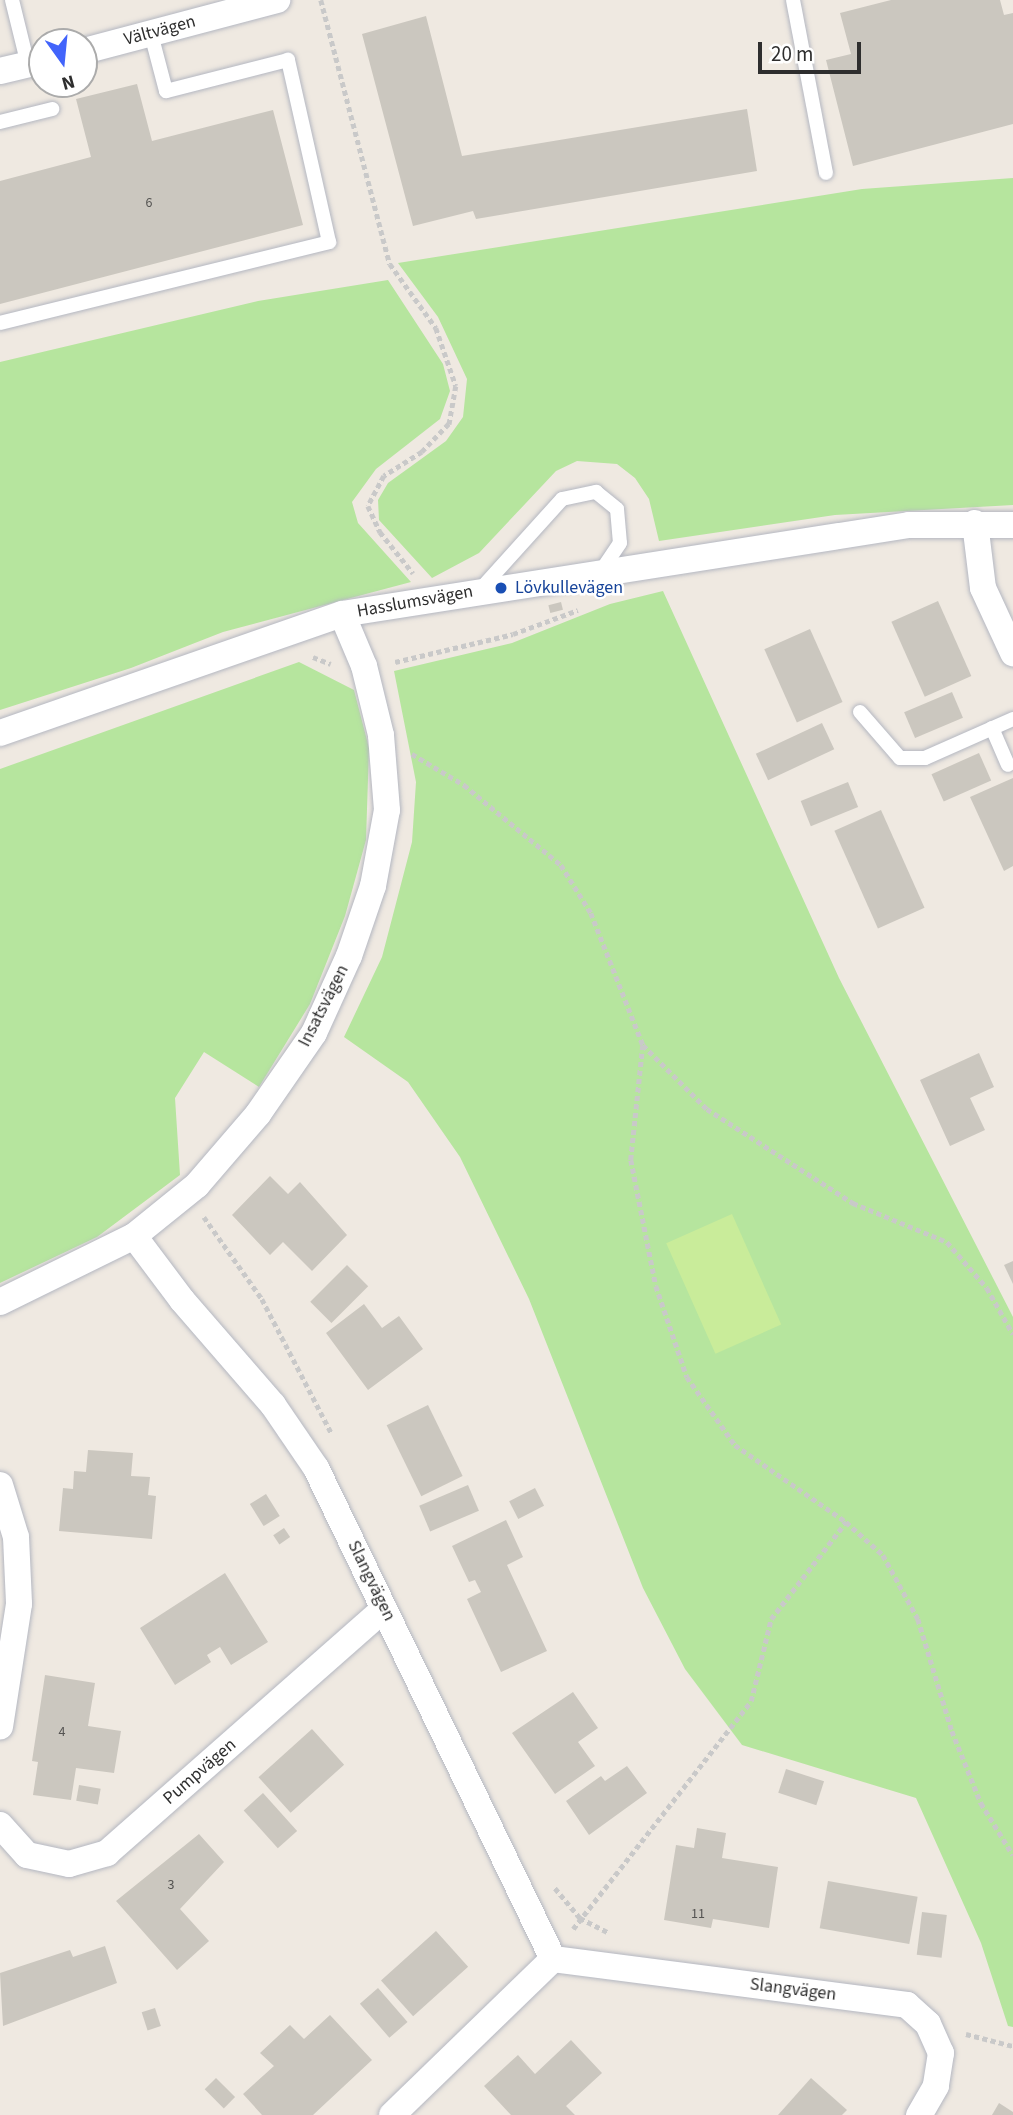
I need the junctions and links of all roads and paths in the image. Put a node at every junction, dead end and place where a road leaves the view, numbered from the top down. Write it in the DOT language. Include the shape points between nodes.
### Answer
graph roads {
  1 [pos="12,0"];
  2 [pos="277,0"];
  3 [pos="321,0"];
  4 [pos="793,0"];
  5 [pos="150,34"];
  6 [pos="28,44"];
  7 [pos="98,47"];
  8 [pos="28,65"];
  9 [pos="0,71"];
  10 [pos="52,109"];
  11 [pos="0,122"];
  12 [pos="826,173"];
  13 [pos="0,323"];
  14 [pos="975,523"];
  15 [pos="1013,525"];
  16 [pos="601,571"];
  17 [pos="479,591"];
  18 [pos="434,598"];
  19 [pos="586,607"];
  20 [pos="342,614"];
  21 [pos="1013,653"];
  22 [pos="310,656"];
  23 [pos="364,666"];
  24 [pos="860,712"];
  25 [pos="1013,719"];
  26 [pos="992,728"];
  27 [pos="0,733"];
  28 [pos="382,735"];
  29 [pos="1008,765"];
  30 [pos="643,1045"];
  31 [pos="198,1208"];
  32 [pos="134,1236"];
  33 [pos="0,1302"];
  34 [pos="1013,1334"];
  35 [pos="332,1434"];
  36 [pos="0,1485"];
  37 [pos="846,1521"];
  38 [pos="384,1609"];
  39 [pos="0,1727"];
  40 [pos="0,1825"];
  41 [pos="1013,1855"];
  42 [pos="552,1883"];
  43 [pos="580,1918"];
  44 [pos="620,1937"];
  45 [pos="553,1959"];
  46 [pos="928,2024"];
  47 [pos="1013,2046"];
  48 [pos="391,2115"];
  49 [pos="919,2115"];
  1 -- 6 [label="lane"];
  2 -- 5 [label="street, Vältvägen"];
  3 -- 18 [label="path" via="390,264 436,328 456,386 449,424 422,452 384,476 368,506 380,532"];
  4 -- 12 [label="lane"];
  5 -- 7 [label="street, Vältvägen"];
  5 -- 13 [label="lane" via="166,91 288,60 329,242"];
  8 -- 9 [label="street"];
  10 -- 11 [label="lane"];
  14 -- 15 [label="street, Hasslumsvägen"];
  14 -- 16 [label="street, Hasslumsvägen" via="909,525"];
  14 -- 21 [label="street" via="983,588"];
  16 -- 17 [label="street, Hasslumsvägen"];
  16 -- 17 [label="lane" via="620,543 617,509 596,492 562,499"];
  17 -- 18 [label="street, Hasslumsvägen"];
  18 -- 20 [label="street, Hasslumsvägen"];
  19 -- 23 [label="path" via="513,634"];
  20 -- 23 [label="street, Insatsvägen"];
  20 -- 27 [label="street, Hasslumsvägen"];
  22 -- 23 [label="path" via="334,665"];
  23 -- 28 [label="street, Insatsvägen"];
  24 -- 26 [label="lane" via="900,758 925,758"];
  25 -- 26 [label="lane"];
  26 -- 29 [label="lane"];
  28 -- 30 [label="path" via="464,785 561,865 591,913"];
  28 -- 32 [label="street, Insatsvägen" via="387,810 373,886 349,956 314,1033 258,1114 197,1185"];
  30 -- 34 [label="path" via="707,1109 853,1203 947,1242 987,1288"];
  30 -- 37 [label="path" via="631,1160 656,1286 687,1377 735,1445"];
  31 -- 35 [label="path" via="262,1299"];
  32 -- 33 [label="street, Insatsvägen"];
  32 -- 38 [label="street, Slangvägen" via="295,1436 316,1468"];
  36 -- 39 [label="street" via="16,1537 19,1604"];
  37 -- 41 [label="path" via="883,1555 918,1619 981,1803"];
  37 -- 43 [label="path" via="771,1619 751,1701"];
  38 -- 40 [label="street, Pumpvägen" via="107,1853 69,1864 27,1855"];
  38 -- 45 [label="street, Slangvägen"];
  42 -- 43 [label="path"];
  43 -- 44 [label="path"];
  43 -- 45 [label="path"];
  45 -- 46 [label="street, Slangvägen" via="907,2005"];
  45 -- 48 [label="street"];
  46 -- 47 [label="path"];
  46 -- 49 [label="street" via="941,2053 936,2086"];
}
